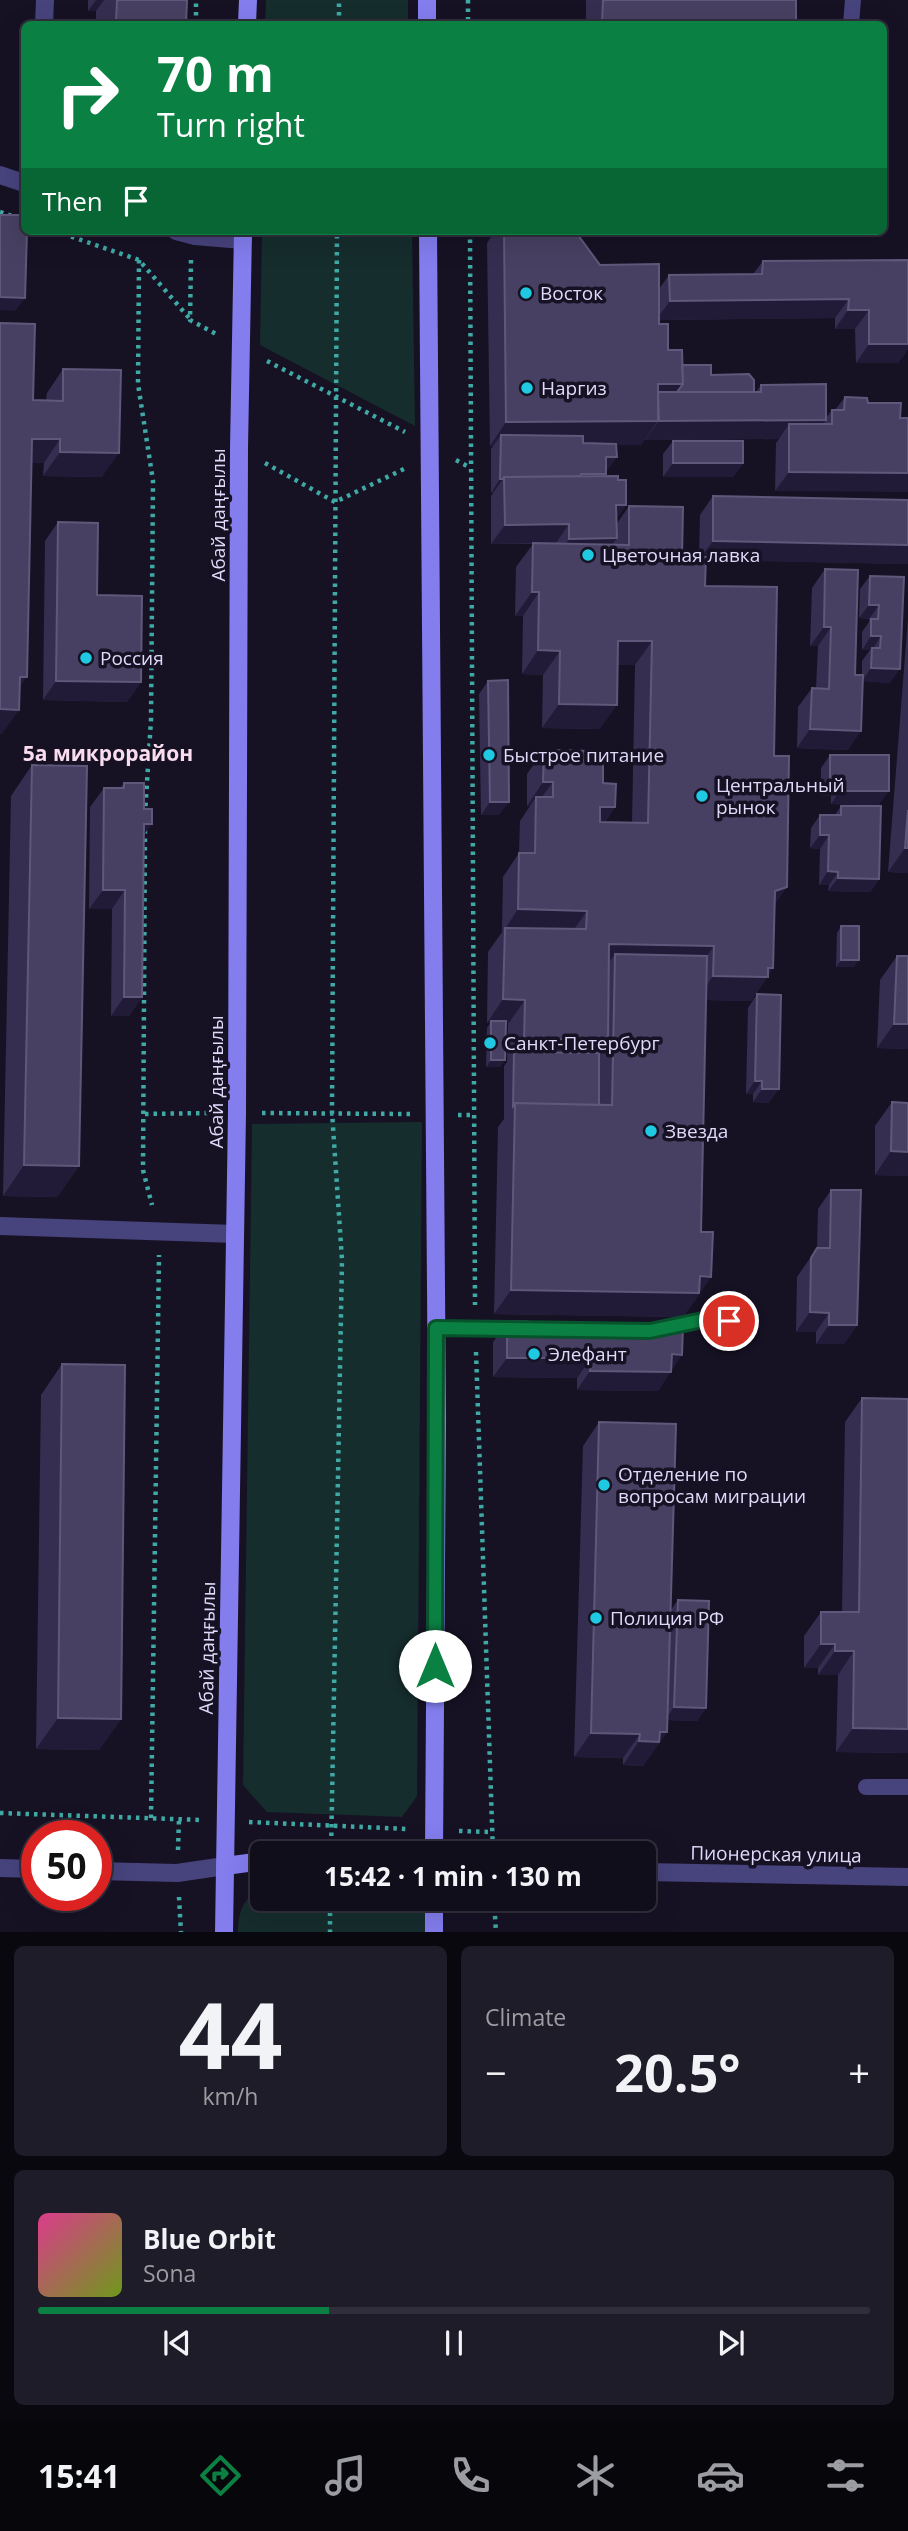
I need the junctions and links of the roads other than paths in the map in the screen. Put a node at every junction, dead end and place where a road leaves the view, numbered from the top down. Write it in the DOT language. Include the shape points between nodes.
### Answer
graph roads {
  1 [pos="45,0"];
  2 [pos="248,0"];
  3 [pos="427,0"];
  4 [pos="853,0"];
  5 [pos="44,21"];
  6 [pos="247,21"];
  7 [pos="427,21"];
  8 [pos="851,21"];
  9 [pos="0,175"];
  10 [pos="21,182"];
  11 [pos="191,235"];
  12 [pos="428,235"];
  13 [pos="243,236"];
  14 [pos="0,1226"];
  15 [pos="235,1234"];
  16 [pos="729,1321"];
  17 [pos="436,1328"];
  18 [pos="542,1329"];
  19 [pos="637,1331"];
  20 [pos="866,1787"];
  21 [pos="908,1787"];
  22 [pos="434,1841"];
  23 [pos="250,1863"];
  24 [pos="225,1866"];
  25 [pos="0,1868"];
  26 [pos="21,1869"];
  27 [pos="112,1871"];
  28 [pos="656,1872"];
  29 [pos="908,1877"];
  30 [pos="434,1911"];
  31 [pos="224,1932"];
  32 [pos="434,1932"];
  1 -- 5 [label="street"];
  2 -- 6 [label="main road"];
  3 -- 7 [label="main road"];
  4 -- 8 [label="lane"];
  9 -- 10 [label="street"];
  11 -- 13 [label="street"];
  12 -- 17 [label="main road"];
  13 -- 15 [label="main road, Абай даңғылы"];
  14 -- 15 [label="street"];
  15 -- 24 [label="main road, Абай даңғылы"];
  16 -- 19 [label="lane" via="703,1320"];
  17 -- 18 [label="lane"];
  17 -- 22 [label="main road"];
  20 -- 21 [label="lane"];
  23 -- 24 [label="main road"];
  24 -- 27 [label="street" via="177,1873"];
  24 -- 31 [label="main road, Абай даңғылы"];
  25 -- 26 [label="street"];
  28 -- 29 [label="street, Пионерская улица"];
  30 -- 32 [label="main road"];
}
